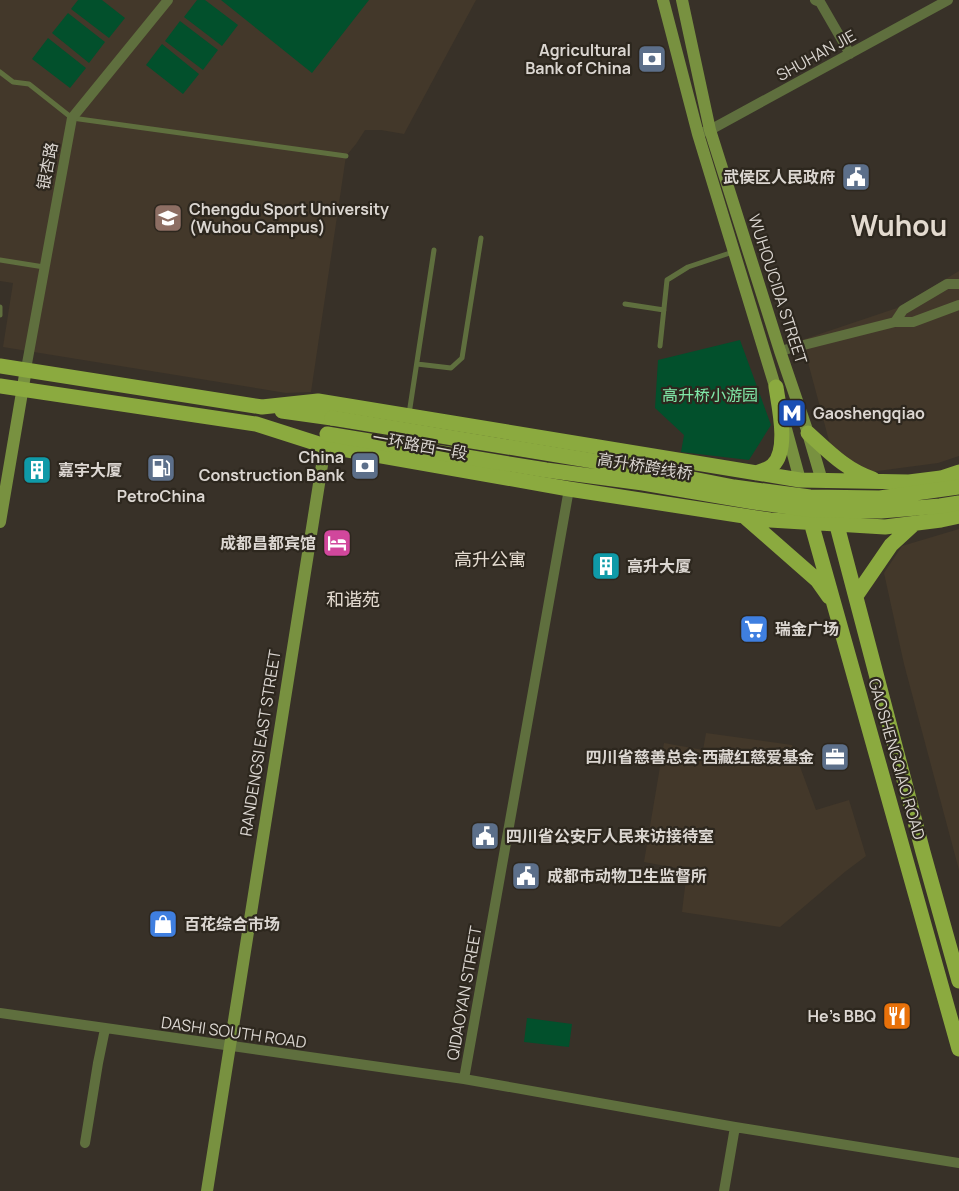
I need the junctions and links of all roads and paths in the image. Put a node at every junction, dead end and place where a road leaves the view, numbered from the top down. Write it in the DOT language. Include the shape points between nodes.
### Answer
graph roads {
  1 [pos="168,0"];
  2 [pos="663,0"];
  3 [pos="682,0"];
  4 [pos="948,0"];
  5 [pos="819,1"];
  6 [pos="850,54"];
  7 [pos="0,72"];
  8 [pos="72,118"];
  9 [pos="704,132"];
  10 [pos="346,156"];
  11 [pos="481,238"];
  12 [pos="434,250"];
  13 [pos="735,251"];
  14 [pos="0,260"];
  15 [pos="44,267"];
  16 [pos="959,284"];
  17 [pos="625,304"];
  18 [pos="959,305"];
  19 [pos="0,307"];
  20 [pos="664,310"];
  21 [pos="0,315"];
  22 [pos="895,322"];
  23 [pos="660,346"];
  24 [pos="780,351"];
  25 [pos="417,364"];
  26 [pos="0,366"];
  27 [pos="26,369"];
  28 [pos="0,386"];
  29 [pos="776,387"];
  30 [pos="23,390"];
  31 [pos="262,407"];
  32 [pos="409,416"];
  33 [pos="808,433"];
  34 [pos="326,440"];
  35 [pos="959,472"];
  36 [pos="754,473"];
  37 [pos="800,480"];
  38 [pos="822,481"];
  39 [pos="882,482"];
  40 [pos="959,488"];
  41 [pos="569,489"];
  42 [pos="959,503"];
  43 [pos="744,516"];
  44 [pos="959,516"];
  45 [pos="0,522"];
  46 [pos="811,522"];
  47 [pos="915,523"];
  48 [pos="837,525"];
  49 [pos="856,596"];
  50 [pos="835,606"];
  51 [pos="959,981"];
  52 [pos="0,1013"];
  53 [pos="105,1029"];
  54 [pos="229,1046"];
  55 [pos="959,1049"];
  56 [pos="464,1080"];
  57 [pos="735,1126"];
  58 [pos="85,1143"];
  59 [pos="959,1162"];
  60 [pos="207,1191"];
  61 [pos="724,1191"];
  1 -- 8 [label="street, 银杏路"];
  2 -- 9 [label="main road, WUHOUCIDA STREET"];
  3 -- 9 [label="main road, WUHOUCIDA STREET"];
  4 -- 6 [label="street, SHUHAN JIE"];
  5 -- 6 [label="street"];
  6 -- 9 [label="street, SHUHAN JIE"];
  7 -- 8 [label="lane" via="13,82 29,84"];
  8 -- 10 [label="lane"];
  8 -- 15 [label="street, 银杏路"];
  9 -- 13 [label="main road, WUHOUCIDA STREET"];
  9 -- 24 [label="main road, WUHOUCIDA STREET"];
  11 -- 25 [label="lane" via="462,358 451,368"];
  12 -- 25 [label="lane"];
  13 -- 20 [label="lane" via="688,267 667,280"];
  13 -- 29 [label="main road, WUHOUCIDA STREET"];
  14 -- 15 [label="lane"];
  15 -- 27 [label="street, 银杏路"];
  16 -- 22 [label="street" via="947,284 903,310"];
  17 -- 20 [label="lane"];
  18 -- 22 [label="street" via="913,322"];
  19 -- 21 [label="lane"];
  20 -- 23 [label="lane"];
  22 -- 24 [label="street"];
  24 -- 33 [label="main road, WUHOUCIDA STREET"];
  25 -- 32 [label="lane"];
  26 -- 27 [label="main road, 一环路西一段"];
  27 -- 30 [label="main road"];
  27 -- 31 [label="main road, 一环路西一段"];
  28 -- 30 [label="main road"];
  29 -- 36 [label="main road" via="781,446 771,467"];
  29 -- 37 [label="main road, WUHOUCIDA STREET"];
  30 -- 34 [label="main road" via="256,424"];
  30 -- 45 [label="main road"];
  31 -- 32 [label="main road, 一环路西一段" via="318,401"];
  31 -- 40 [label="main road, 高升桥跨线桥, bridge" via="810,497 880,498"];
  32 -- 36 [label="main road, 一环路西一段"];
  33 -- 38 [label="main road, WUHOUCIDA STREET"];
  33 -- 39 [label="main road" via="845,466"];
  34 -- 41 [label="main road, 一环路西一段"];
  34 -- 42 [label="main road, 高升桥跨线桥, bridge" via="813,510 880,511"];
  34 -- 54 [label="main road, RANDENGSI EAST STREET"];
  35 -- 39 [label="main road, 一环路西一段" via="940,478"];
  36 -- 37 [label="main road, 一环路西一段"];
  37 -- 38 [label="main road, 一环路西一段"];
  37 -- 46 [label="main road, GAOSHENGQIAO ROAD"];
  38 -- 39 [label="main road, 一环路西一段"];
  38 -- 48 [label="main road, GAOSHENGQIAO ROAD"];
  41 -- 43 [label="main road, 一环路西一段"];
  41 -- 56 [label="street, QIDAOYAN STREET"];
  43 -- 46 [label="main road, 一环路西一段"];
  43 -- 50 [label="main road" via="817,580"];
  44 -- 47 [label="main road, 一环路西一段"];
  46 -- 48 [label="main road, 一环路西一段"];
  46 -- 50 [label="main road, GAOSHENGQIAO ROAD"];
  47 -- 48 [label="main road, 一环路西一段" via="885,527"];
  47 -- 49 [label="main road" via="891,545"];
  48 -- 49 [label="main road, GAOSHENGQIAO ROAD"];
  49 -- 51 [label="main road, GAOSHENGQIAO ROAD"];
  50 -- 55 [label="main road, GAOSHENGQIAO ROAD"];
  52 -- 53 [label="street, DASHI SOUTH ROAD"];
  53 -- 54 [label="street, DASHI SOUTH ROAD"];
  53 -- 58 [label="street"];
  54 -- 56 [label="street, DASHI SOUTH ROAD"];
  54 -- 60 [label="main road, RANDENGSI EAST STREET"];
  56 -- 57 [label="street, QIDAOYAN STREET"];
  57 -- 59 [label="street, QIDAOYAN STREET"];
  57 -- 61 [label="street"];
}
